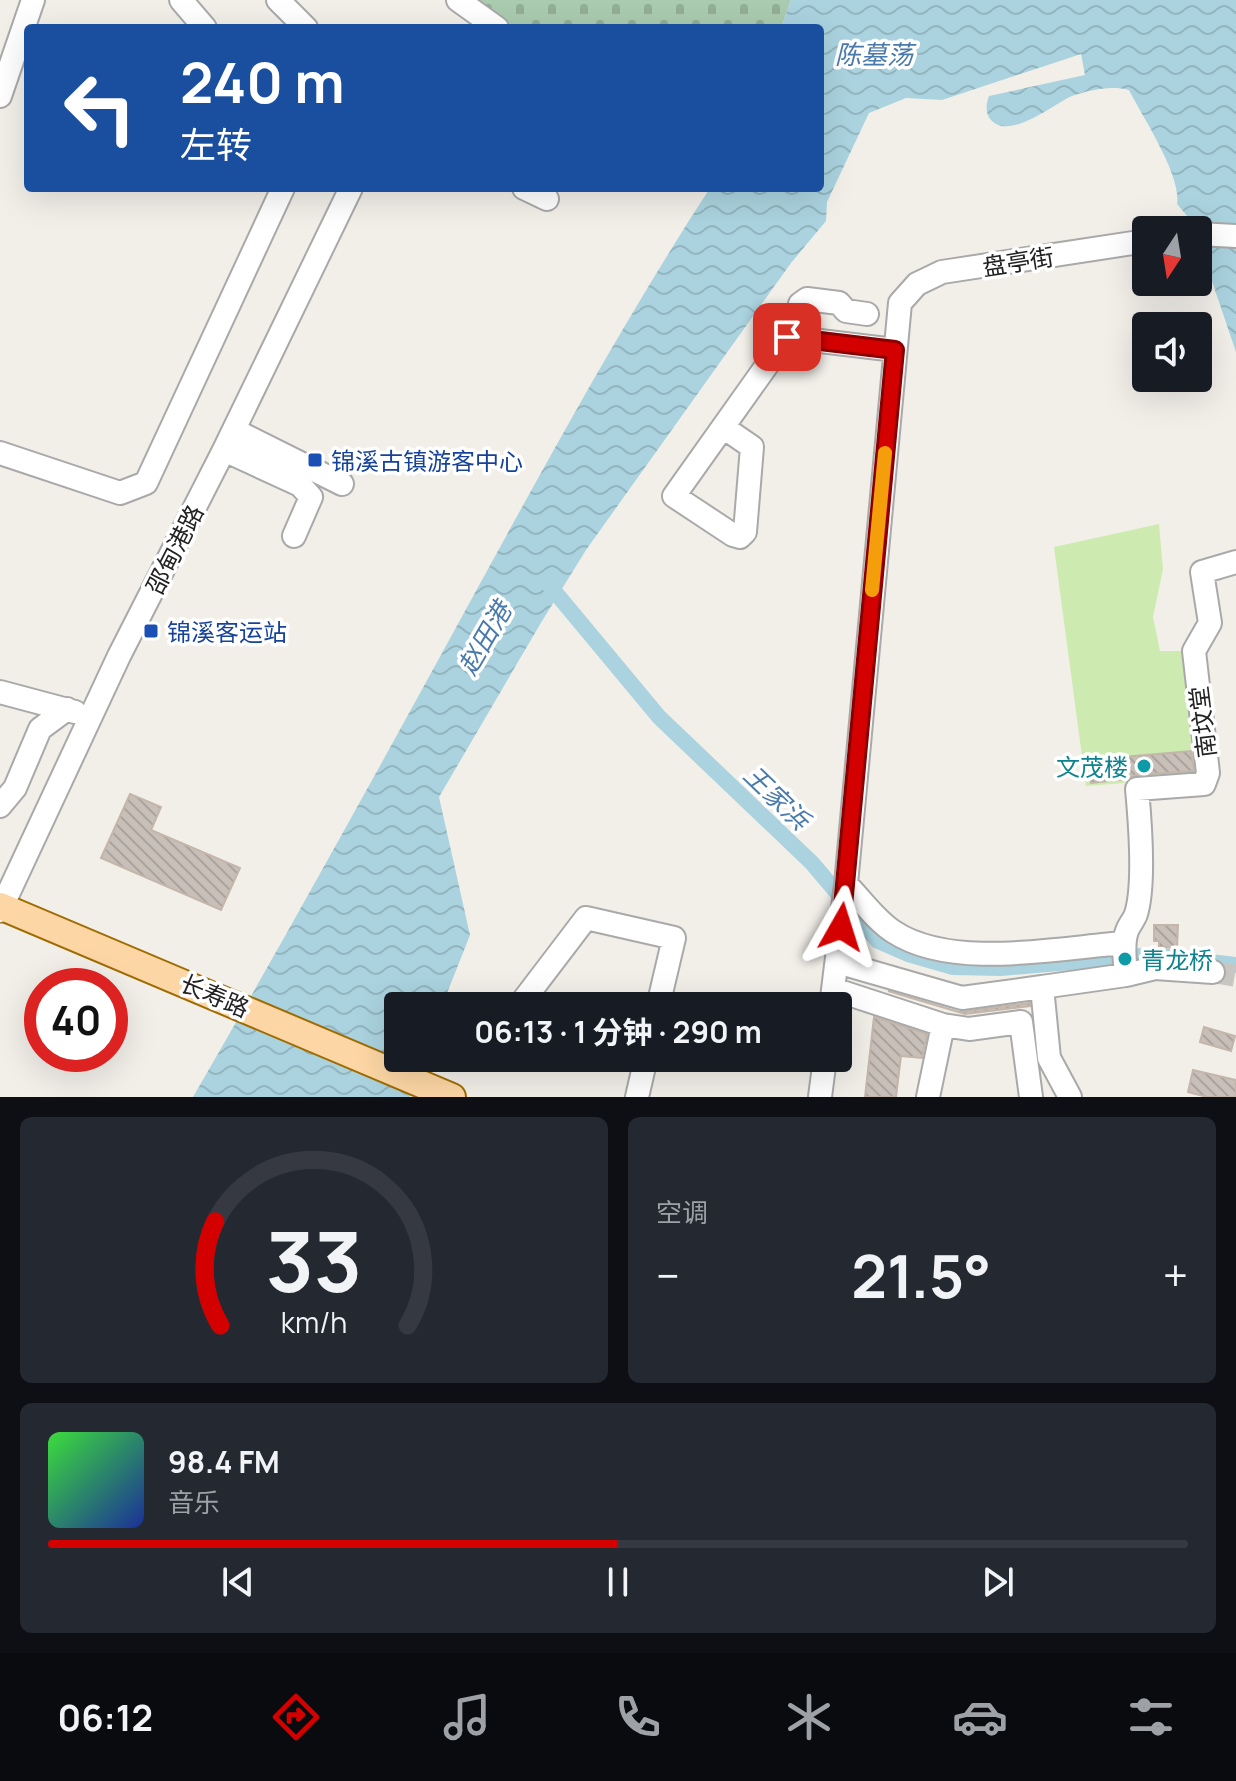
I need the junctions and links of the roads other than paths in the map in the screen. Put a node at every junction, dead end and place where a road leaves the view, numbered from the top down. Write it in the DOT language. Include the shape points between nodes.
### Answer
graph roads {
  1 [pos="33,0"];
  2 [pos="181,0"];
  3 [pos="278,0"];
  4 [pos="458,0"];
  5 [pos="25,24"];
  6 [pos="202,24"];
  7 [pos="302,24"];
  8 [pos="491,24"];
  9 [pos="24,26"];
  10 [pos="0,96"];
  11 [pos="281,192"];
  12 [pos="349,192"];
  13 [pos="532,192"];
  14 [pos="547,199"];
  15 [pos="1212,235"];
  16 [pos="1236,236"];
  17 [pos="1132,243"];
  18 [pos="867,314"];
  19 [pos="793,337"];
  20 [pos="895,350"];
  21 [pos="723,427"];
  22 [pos="229,440"];
  23 [pos="0,453"];
  24 [pos="342,484"];
  25 [pos="294,536"];
  26 [pos="1236,562"];
  27 [pos="0,692"];
  28 [pos="67,709"];
  29 [pos="91,716"];
  30 [pos="0,806"];
  31 [pos="846,884"];
  32 [pos="1,908"];
  33 [pos="1125,958"];
  34 [pos="837,962"];
  35 [pos="1213,972"];
  36 [pos="1042,987"];
  37 [pos="530,992"];
  38 [pos="661,992"];
  39 [pos="833,992"];
  40 [pos="852,1003"];
  41 [pos="943,1025"];
  42 [pos="643,1072"];
  43 [pos="823,1072"];
  44 [pos="452,1097"];
  45 [pos="637,1097"];
  46 [pos="820,1097"];
  47 [pos="928,1097"];
  48 [pos="1031,1097"];
  49 [pos="1070,1097"];
  1 -- 5 [label="street"];
  2 -- 6 [label="street"];
  3 -- 7 [label="street"];
  4 -- 8 [label="street"];
  9 -- 10 [label="street"];
  11 -- 23 [label="street" via="146,483 120,493"];
  12 -- 22 [label="street, 邵甸港路"];
  13 -- 14 [label="street"];
  15 -- 16 [label="street"];
  17 -- 20 [label="street, 盘亭街" via="942,272 917,284 900,303"];
  18 -- 19 [label="street" via="807,299 800,304"];
  19 -- 20 [label="street"];
  19 -- 21 [label="street" via="787,337"];
  20 -- 31 [label="street"];
  21 -- 21 [label="street" via="674,496 740,537 745,532 752,447"];
  22 -- 24 [label="street"];
  22 -- 25 [label="street" via="311,497"];
  22 -- 29 [label="street, 邵甸港路"];
  26 -- 33 [label="street, 南坟堂" via="1202,572 1210,623 1194,651 1208,773 1204,784 1137,789 1137,913 1127,931"];
  27 -- 28 [label="street"];
  28 -- 29 [label="street"];
  28 -- 30 [label="street" via="40,729 15,788"];
  29 -- 32 [label="street, 邵甸港路"];
  31 -- 33 [label="street" via="893,932 942,949 974,955"];
  31 -- 34 [label="street"];
  32 -- 44 [label="main road, 长寿路"];
  33 -- 35 [label="street" via="1155,968"];
  33 -- 36 [label="street"];
  34 -- 36 [label="street" via="962,998"];
  34 -- 39 [label="street"];
  36 -- 49 [label="street" via="1049,1058"];
  37 -- 38 [label="street" via="586,918 674,938"];
  40 -- 41 [label="street"];
  41 -- 47 [label="street"];
  41 -- 48 [label="street" via="969,1029 1021,1022"];
  42 -- 45 [label="street"];
  43 -- 46 [label="street"];
}
